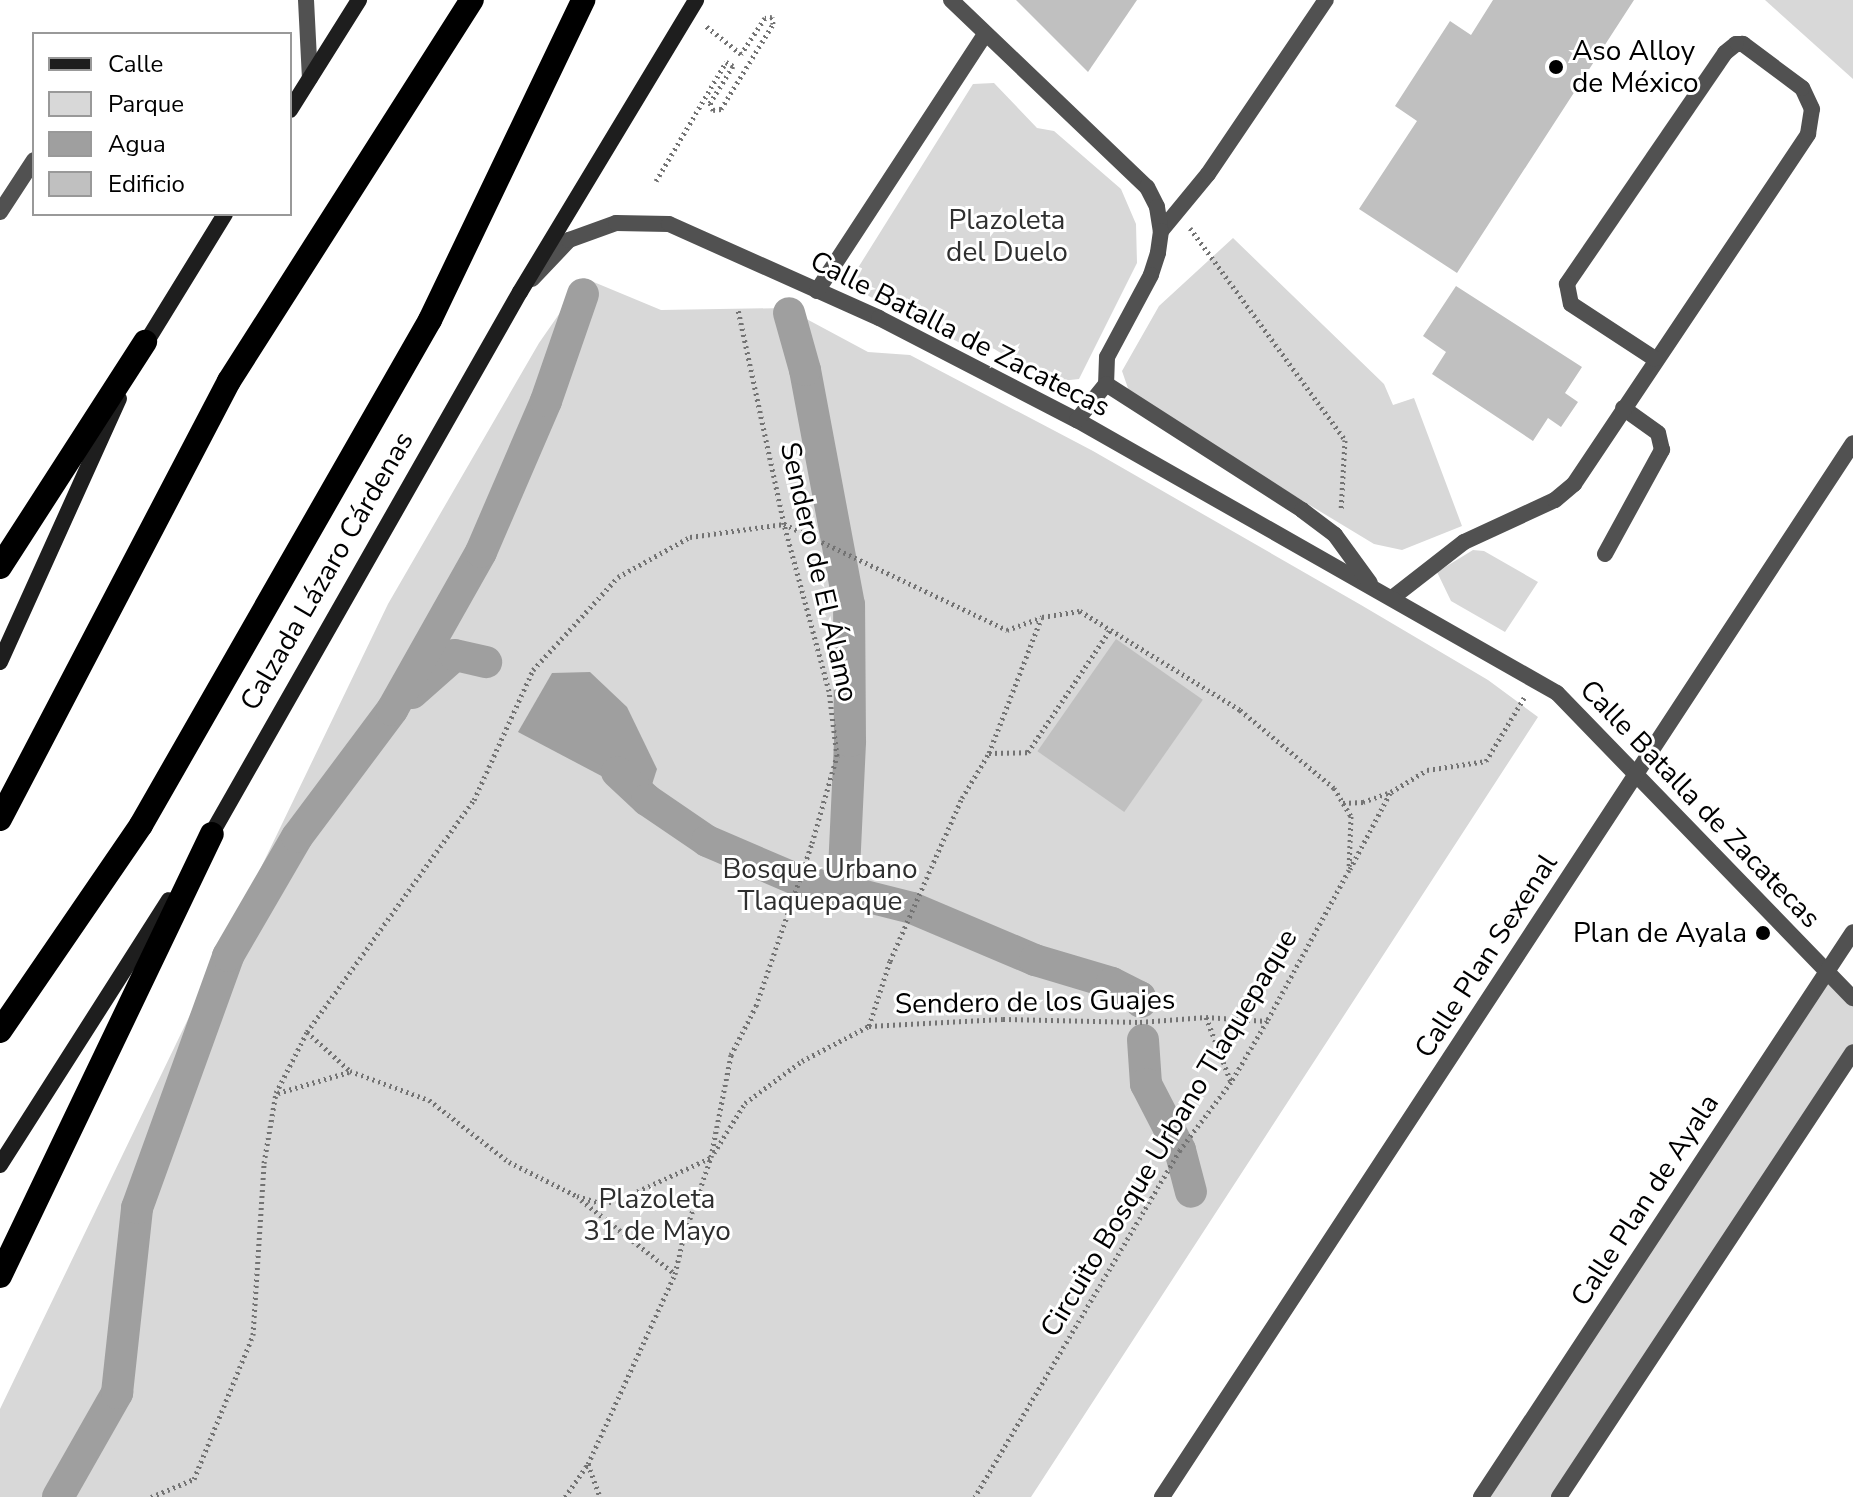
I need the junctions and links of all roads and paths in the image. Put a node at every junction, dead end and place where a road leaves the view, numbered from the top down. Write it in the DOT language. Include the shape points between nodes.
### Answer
graph roads {
  1 [pos="306,0"];
  2 [pos="359,0"];
  3 [pos="472,0"];
  4 [pos="583,0"];
  5 [pos="696,0"];
  6 [pos="951,0"];
  7 [pos="1326,0"];
  8 [pos="985,34"];
  9 [pos="741,54"];
  10 [pos="310,78"];
  11 [pos="292,107"];
  12 [pos="32,163"];
  13 [pos="656,181"];
  14 [pos="0,212"];
  15 [pos="1177,212"];
  16 [pos="224,216"];
  17 [pos="1161,231"];
  18 [pos="817,291"];
  19 [pos="520,292"];
  20 [pos="738,309"];
  21 [pos="145,342"];
  22 [pos="1655,359"];
  23 [pos="1106,384"];
  24 [pos="1623,408"];
  25 [pos="1077,420"];
  26 [pos="1853,443"];
  27 [pos="784,524"];
  28 [pos="1335,535"];
  29 [pos="1605,554"];
  30 [pos="0,567"];
  31 [pos="1374,587"];
  32 [pos="1392,598"];
  33 [pos="1042,617"];
  34 [pos="1110,630"];
  35 [pos="0,662"];
  36 [pos="1535,680"];
  37 [pos="989,753"];
  38 [pos="1635,776"];
  39 [pos="1334,788"];
  40 [pos="1391,792"];
  41 [pos="0,819"];
  42 [pos="212,834"];
  43 [pos="1349,870"];
  44 [pos="1853,932"];
  45 [pos="1827,972"];
  46 [pos="1853,998"];
  47 [pos="1206,1017"];
  48 [pos="1267,1021"];
  49 [pos="869,1026"];
  50 [pos="0,1031"];
  51 [pos="307,1032"];
  52 [pos="1853,1052"];
  53 [pos="350,1071"];
  54 [pos="1231,1082"];
  55 [pos="276,1093"];
  56 [pos="711,1157"];
  57 [pos="0,1165"];
  58 [pos="577,1196"];
  59 [pos="675,1274"];
  60 [pos="0,1276"];
  61 [pos="588,1464"];
  62 [pos="151,1497"];
  63 [pos="565,1497"];
  64 [pos="600,1497"];
  65 [pos="975,1497"];
  66 [pos="1162,1497"];
  67 [pos="1481,1497"];
  68 [pos="1559,1497"];
  1 -- 10 [label="street"];
  2 -- 10 [label="main road"];
  3 -- 41 [label="highway" via="229,381"];
  4 -- 50 [label="highway, Calzada Lázaro Cárdenas" via="407,360 141,825"];
  5 -- 19 [label="main road, Calzada Lázaro Cárdenas"];
  6 -- 8 [label="street, Calle Batalla de Zacatecas"];
  7 -- 15 [label="street"];
  8 -- 17 [label="street, Calle Batalla de Zacatecas" via="1147,187"];
  8 -- 18 [label="street"];
  9 -- 13 [label="path" via="765,18 772,17 773,24 721,109 713,110 710,103 733,66 726,62"];
  10 -- 11 [label="main road"];
  12 -- 14 [label="street"];
  15 -- 17 [label="street"];
  15 -- 28 [label="path" via="1345,440 1341,524"];
  16 -- 21 [label="main road"];
  17 -- 23 [label="street, Calle Batalla de Zacatecas" via="1151,275 1107,357"];
  18 -- 19 [label="street, Calle Batalla de Zacatecas" via="669,224 616,223 569,240"];
  18 -- 25 [label="street, Calle Batalla de Zacatecas"];
  19 -- 42 [label="main road, Calzada Lázaro Cárdenas"];
  20 -- 27 [label="path, Sendero de El Álamo"];
  21 -- 30 [label="highway"];
  21 -- 35 [label="main road"];
  22 -- 22 [label="street" via="1808,134 1812,109 1802,88 1743,44 1725,53 1567,284 1571,304"];
  22 -- 24 [label="street"];
  23 -- 25 [label="street"];
  23 -- 28 [label="street, Calle Batalla de Zacatecas"];
  24 -- 29 [label="street" via="1658,433 1662,450"];
  24 -- 32 [label="street" via="1565,494 1464,542"];
  25 -- 31 [label="street, Calle Batalla de Zacatecas"];
  26 -- 38 [label="street, Calle Plan Sexenal"];
  27 -- 33 [label="path, Circuito Bosque Urbano Tlaquepaque" via="1007,630"];
  27 -- 51 [label="path" via="690,537 618,577 533,670 474,800"];
  27 -- 56 [label="path, Sendero de El Álamo" via="829,691 837,756 756,1006 731,1055"];
  28 -- 31 [label="street, Calle Batalla de Zacatecas"];
  31 -- 32 [label="street, Calle Batalla de Zacatecas"];
  32 -- 36 [label="street, Calle Batalla de Zacatecas"];
  33 -- 34 [label="path, Circuito Bosque Urbano Tlaquepaque" via="1080,611"];
  33 -- 37 [label="path"];
  34 -- 37 [label="path" via="1028,752"];
  34 -- 39 [label="path, Circuito Bosque Urbano Tlaquepaque" via="1240,710"];
  36 -- 38 [label="street, Calle Batalla de Zacatecas" via="1570,704"];
  36 -- 40 [label="path" via="1486,761 1427,770"];
  37 -- 49 [label="path" via="962,798 912,908"];
  38 -- 45 [label="street, Calle Batalla de Zacatecas"];
  38 -- 66 [label="street, Calle Plan Sexenal"];
  39 -- 40 [label="path" via="1343,803"];
  39 -- 43 [label="path, Circuito Bosque Urbano Tlaquepaque" via="1351,816"];
  40 -- 43 [label="path"];
  42 -- 57 [label="main road, Calzada Lázaro Cárdenas"];
  42 -- 60 [label="highway"];
  43 -- 48 [label="path, Circuito Bosque Urbano Tlaquepaque"];
  44 -- 45 [label="street, Calle Plan de Ayala"];
  45 -- 46 [label="street, Calle Batalla de Zacatecas"];
  45 -- 67 [label="street, Calle Plan de Ayala"];
  47 -- 48 [label="path, Sendero de los Guajes"];
  47 -- 49 [label="path, Sendero de los Guajes"];
  47 -- 54 [label="path"];
  48 -- 54 [label="path, Circuito Bosque Urbano Tlaquepaque"];
  49 -- 56 [label="path, Sendero de los Guajes" via="802,1061 745,1103"];
  51 -- 53 [label="path"];
  51 -- 55 [label="path"];
  52 -- 68 [label="street"];
  53 -- 55 [label="path"];
  53 -- 58 [label="path" via="429,1100 509,1162"];
  54 -- 65 [label="path, Circuito Bosque Urbano Tlaquepaque" via="1180,1150"];
  55 -- 62 [label="path" via="264,1163 253,1335 194,1479"];
  56 -- 58 [label="path" via="621,1199 603,1204"];
  56 -- 59 [label="path"];
  58 -- 59 [label="path"];
  59 -- 61 [label="path"];
  61 -- 63 [label="path"];
  61 -- 64 [label="path"];
}
